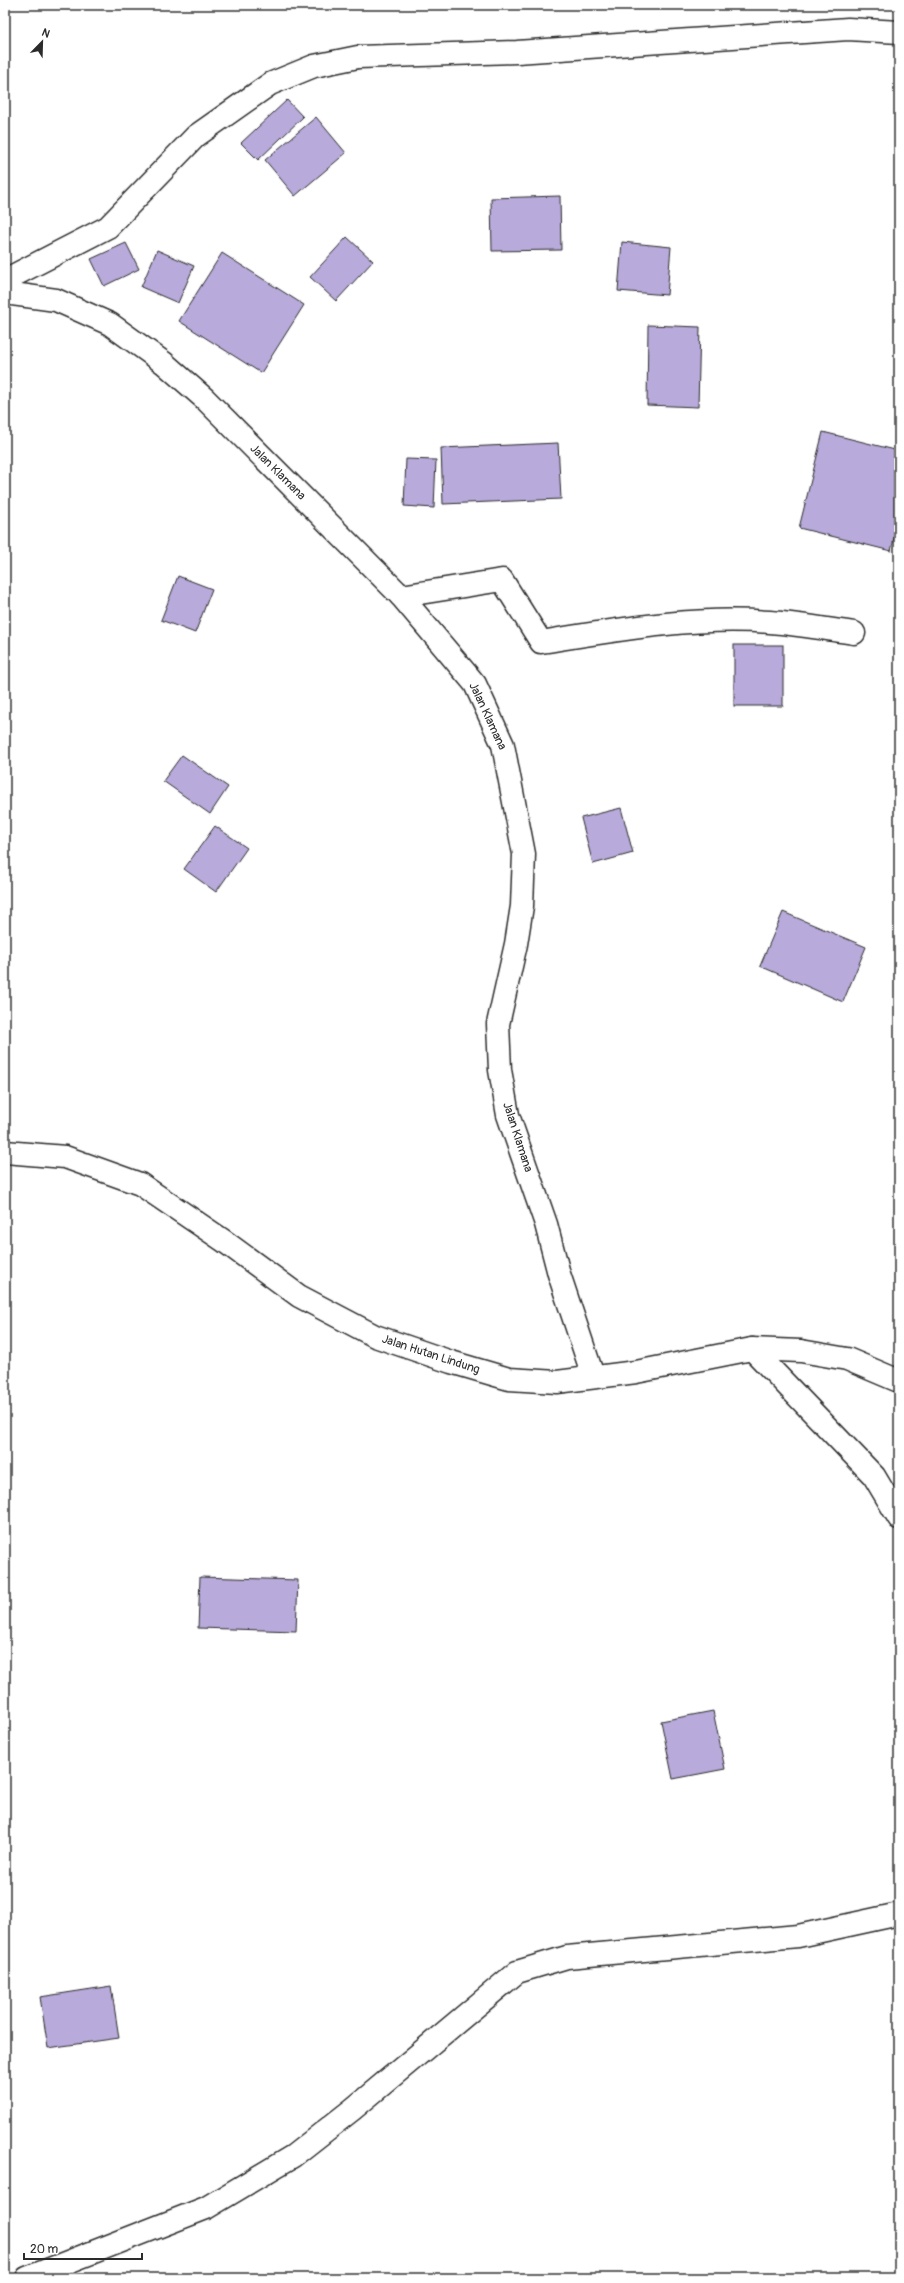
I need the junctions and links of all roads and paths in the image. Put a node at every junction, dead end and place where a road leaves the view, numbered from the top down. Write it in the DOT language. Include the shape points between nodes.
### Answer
graph roads {
  1 [pos="899,32"];
  2 [pos="5,280"];
  3 [pos="5,293"];
  4 [pos="401,596"];
  5 [pos="854,633"];
  6 [pos="5,1152"];
  7 [pos="752,1349"];
  8 [pos="593,1376"];
  9 [pos="899,1381"];
  10 [pos="899,1518"];
  11 [pos="899,1914"];
  12 [pos="27,2278"];
  1 -- 2 [label="street" via="848,28 517,52 358,57 314,66 270,84 196,136 108,227"];
  3 -- 4 [label="street, Jalan Klamana" via="56,300 110,324 164,363 205,399"];
  4 -- 5 [label="street" via="502,580 541,642 643,626 712,621 770,622"];
  4 -- 8 [label="street, Jalan Klamana" via="475,684 504,745 524,854 522,906 498,1024 500,1070 508,1115 546,1224 559,1274"];
  6 -- 8 [label="street, Jalan Hutan Lindung" via="64,1157 140,1184 299,1296 375,1336 509,1379 557,1382"];
  7 -- 8 [label="street, Jalan Hutan Lindung" via="636,1372"];
  7 -- 9 [label="street, Jalan Hutan Lindung" via="801,1351 847,1360"];
  7 -- 10 [label="street" via="874,1476"];
  11 -- 12 [label="street" via="798,1936 567,1957 517,1972 294,2156 206,2208"];
}
